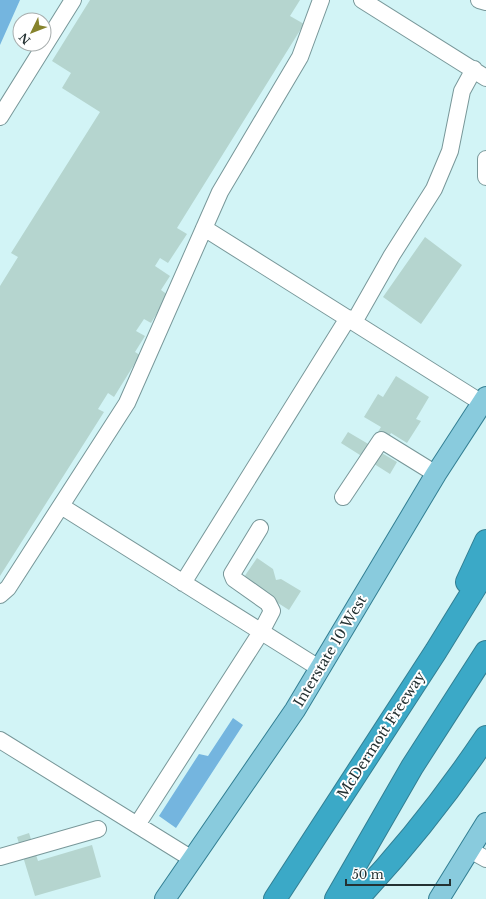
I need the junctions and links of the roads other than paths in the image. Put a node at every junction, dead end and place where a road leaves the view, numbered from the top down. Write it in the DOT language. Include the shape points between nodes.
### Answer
graph roads {
  1 [pos="73,0"];
  2 [pos="321,0"];
  3 [pos="362,0"];
  4 [pos="479,0"];
  5 [pos="486,2"];
  6 [pos="480,74"];
  7 [pos="0,117"];
  8 [pos="486,159"];
  9 [pos="486,177"];
  10 [pos="204,228"];
  11 [pos="351,320"];
  12 [pos="484,400"];
  13 [pos="436,474"];
  14 [pos="343,497"];
  15 [pos="61,506"];
  16 [pos="260,528"];
  17 [pos="486,541"];
  18 [pos="486,570"];
  19 [pos="183,583"];
  20 [pos="0,595"];
  21 [pos="261,632"];
  22 [pos="436,651"];
  23 [pos="486,652"];
  24 [pos="319,668"];
  25 [pos="486,737"];
  26 [pos="0,740"];
  27 [pos="486,823"];
  28 [pos="137,824"];
  29 [pos="98,829"];
  30 [pos="478,854"];
  31 [pos="0,857"];
  32 [pos="192,859"];
  33 [pos="166,899"];
  34 [pos="275,899"];
  35 [pos="336,899"];
  36 [pos="357,899"];
  37 [pos="439,899"];
  1 -- 7 [label="lane"];
  2 -- 10 [label="lane" via="300,58 220,192"];
  3 -- 6 [label="lane"];
  4 -- 5 [label="lane"];
  6 -- 11 [label="lane" via="462,91 450,151 434,189"];
  8 -- 9 [label="lane"];
  10 -- 11 [label="lane"];
  10 -- 15 [label="lane" via="127,403"];
  11 -- 12 [label="lane"];
  11 -- 19 [label="lane"];
  12 -- 13 [label="main road, Interstate 10 West"];
  13 -- 14 [label="lane" via="380,440"];
  13 -- 24 [label="main road, Interstate 10 West"];
  15 -- 19 [label="lane"];
  15 -- 20 [label="lane" via="8,588"];
  16 -- 21 [label="lane" via="232,574 234,580 268,603 272,611"];
  17 -- 22 [label="highway"];
  18 -- 22 [label="highway, McDermott Freeway"];
  19 -- 21 [label="lane"];
  21 -- 24 [label="lane"];
  21 -- 28 [label="lane"];
  22 -- 34 [label="highway, McDermott Freeway"];
  23 -- 35 [label="highway" via="412,767"];
  24 -- 32 [label="main road, Interstate 10 West" via="295,710"];
  25 -- 36 [label="highway" via="417,832"];
  26 -- 28 [label="lane"];
  27 -- 30 [label="main road"];
  28 -- 32 [label="lane"];
  29 -- 31 [label="lane"];
  30 -- 37 [label="main road"];
  32 -- 33 [label="main road, Interstate 10 West"];
}
